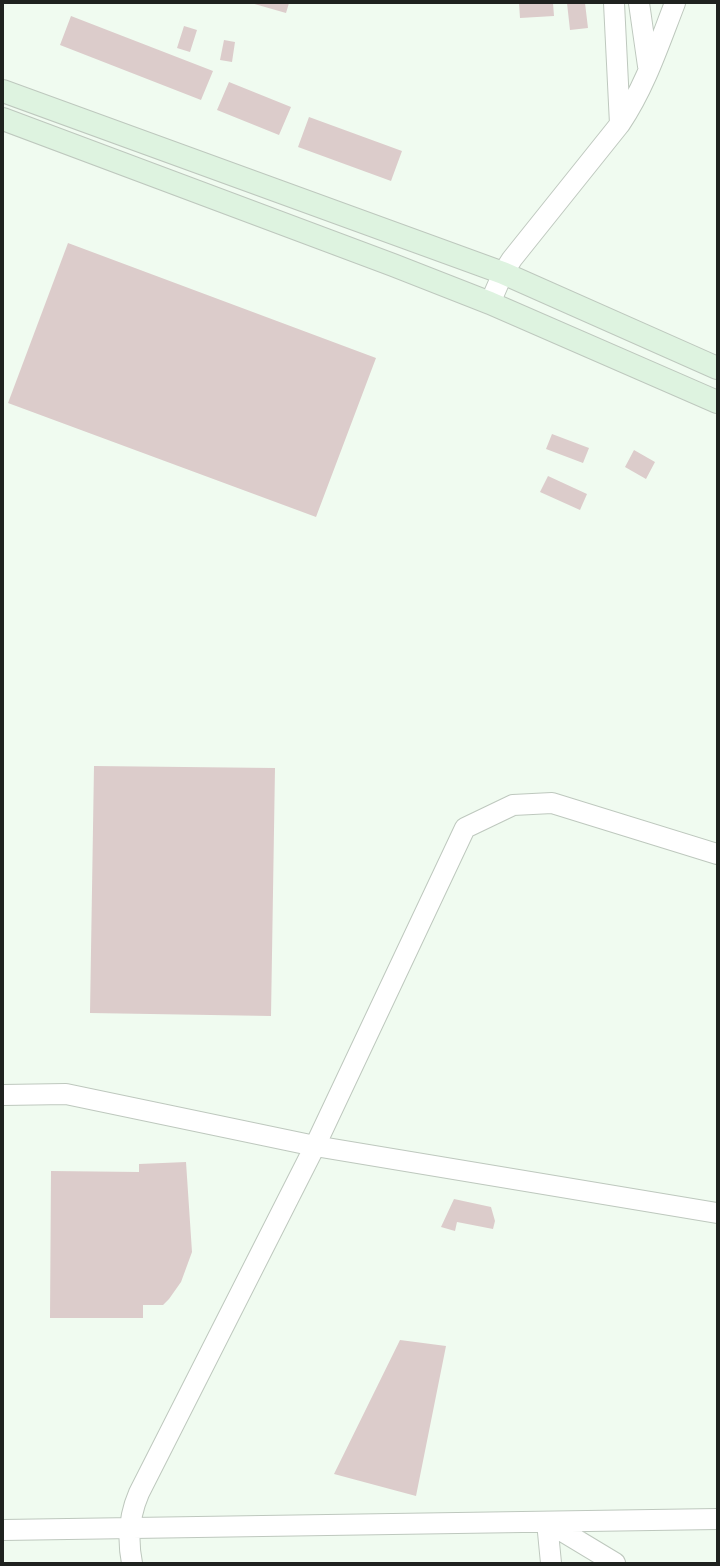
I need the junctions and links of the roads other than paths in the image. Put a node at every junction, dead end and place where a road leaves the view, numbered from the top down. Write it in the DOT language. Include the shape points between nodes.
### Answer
graph roads {
  1 [pos="614,3"];
  2 [pos="639,3"];
  3 [pos="675,3"];
  4 [pos="648,69"];
  5 [pos="3,91"];
  6 [pos="3,119"];
  7 [pos="620,124"];
  8 [pos="503,273"];
  9 [pos="490,304"];
  10 [pos="717,368"];
  11 [pos="717,402"];
  12 [pos="717,854"];
  13 [pos="3,1095"];
  14 [pos="315,1146"];
  15 [pos="717,1213"];
  16 [pos="717,1519"];
  17 [pos="547,1522"];
  18 [pos="129,1529"];
  19 [pos="3,1530"];
  20 [pos="132,1563"];
  21 [pos="551,1563"];
  22 [pos="615,1563"];
  1 -- 7 [label="street"];
  2 -- 4 [label="street"];
  3 -- 4 [label="street"];
  4 -- 7 [label="street" via="631,107"];
  5 -- 8 [label="main road"];
  6 -- 9 [label="main road" via="386,262"];
  7 -- 8 [label="street"];
  8 -- 9 [label="street"];
  8 -- 10 [label="main road"];
  9 -- 11 [label="main road"];
  12 -- 14 [label="street" via="552,803 513,806 465,828"];
  13 -- 14 [label="street" via="66,1094"];
  14 -- 15 [label="street"];
  14 -- 18 [label="street" via="139,1493"];
  16 -- 17 [label="street"];
  17 -- 18 [label="street"];
  17 -- 21 [label="street"];
  17 -- 22 [label="street"];
  18 -- 19 [label="street"];
  18 -- 20 [label="street"];
}
